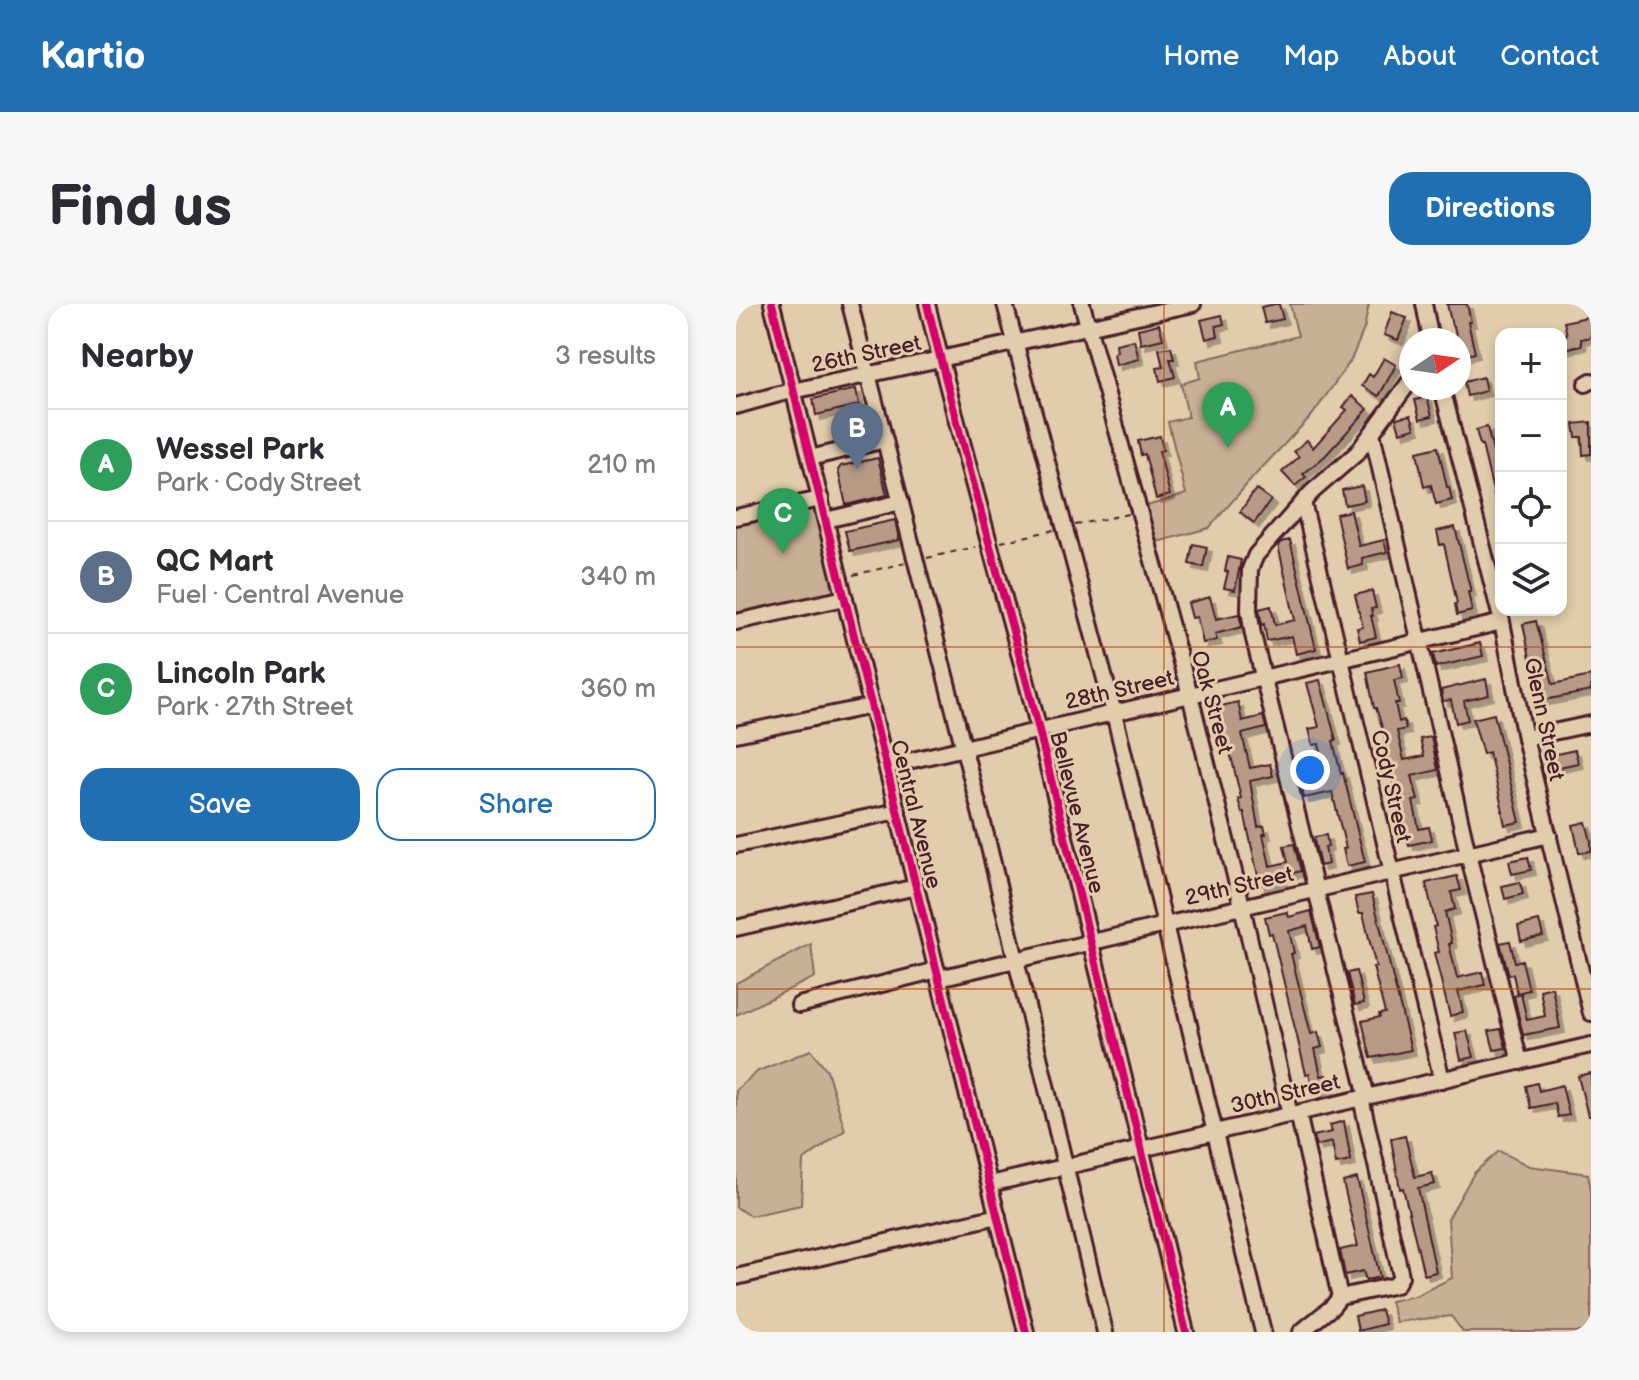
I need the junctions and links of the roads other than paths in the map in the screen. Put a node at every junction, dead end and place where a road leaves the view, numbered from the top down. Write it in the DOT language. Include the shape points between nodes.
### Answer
graph roads {
  1 [pos="772,304"];
  2 [pos="850,304"];
  3 [pos="927,304"];
  4 [pos="1005,304"];
  5 [pos="1082,304"];
  6 [pos="1193,304"];
  7 [pos="1424,304"];
  8 [pos="1160,307"];
  9 [pos="1088,327"];
  10 [pos="1429,328"];
  11 [pos="1014,342"];
  12 [pos="940,360"];
  13 [pos="868,375"];
  14 [pos="794,391"];
  15 [pos="1399,396"];
  16 [pos="1445,400"];
  17 [pos="736,406"];
  18 [pos="1372,433"];
  19 [pos="885,440"];
  20 [pos="810,458"];
  21 [pos="821,499"];
  22 [pos="901,502"];
  23 [pos="1303,502"];
  24 [pos="736,517"];
  25 [pos="826,520"];
  26 [pos="845,598"];
  27 [pos="736,622"];
  28 [pos="1502,622"];
  29 [pos="1419,641"];
  30 [pos="1340,660"];
  31 [pos="1264,678"];
  32 [pos="1190,695"];
  33 [pos="872,706"];
  34 [pos="1114,713"];
  35 [pos="1591,724"];
  36 [pos="1039,731"];
  37 [pos="736,734"];
  38 [pos="1525,738"];
  39 [pos="964,748"];
  40 [pos="887,766"];
  41 [pos="898,811"];
  42 [pos="1549,835"];
  43 [pos="736,845"];
  44 [pos="1468,854"];
  45 [pos="1390,872"];
  46 [pos="916,887"];
  47 [pos="1317,890"];
  48 [pos="1241,907"];
  49 [pos="1165,925"];
  50 [pos="736,928"];
  51 [pos="1092,942"];
  52 [pos="1016,960"];
  53 [pos="938,974"];
  54 [pos="799,1005"];
  55 [pos="1591,1013"];
  56 [pos="1591,1045"];
  57 [pos="1520,1062"];
  58 [pos="1442,1080"];
  59 [pos="1364,1098"];
  60 [pos="1294,1114"];
  61 [pos="1215,1132"];
  62 [pos="1142,1149"];
  63 [pos="1065,1167"];
  64 [pos="990,1184"];
  65 [pos="998,1216"];
  66 [pos="736,1277"];
  67 [pos="1340,1297"];
  68 [pos="1026,1332"];
  69 [pos="1105,1332"];
  70 [pos="1186,1332"];
  71 [pos="1263,1332"];
  72 [pos="1301,1332"];
  1 -- 14 [label="street, Central Avenue"];
  2 -- 13 [label="street"];
  3 -- 12 [label="street, Bellevue Avenue"];
  4 -- 11 [label="street"];
  5 -- 9 [label="street, Oak Street"];
  6 -- 8 [label="street, 26th Street"];
  7 -- 10 [label="street"];
  8 -- 9 [label="street, 26th Street"];
  9 -- 11 [label="street, 26th Street"];
  9 -- 32 [label="street, Oak Street"];
  11 -- 12 [label="street, 26th Street"];
  11 -- 34 [label="street"];
  12 -- 13 [label="street, 26th Street"];
  12 -- 36 [label="street, Bellevue Avenue"];
  13 -- 14 [label="street, 26th Street"];
  13 -- 19 [label="street"];
  14 -- 17 [label="street, 26th Street"];
  14 -- 20 [label="street, Central Avenue"];
  15 -- 18 [label="street"];
  16 -- 28 [label="street, Glenn Street"];
  18 -- 23 [label="street"];
  18 -- 29 [label="street"];
  19 -- 20 [label="street"];
  19 -- 22 [label="street"];
  20 -- 21 [label="street, Central Avenue"];
  21 -- 24 [label="street"];
  21 -- 25 [label="street, Central Avenue"];
  22 -- 25 [label="street"];
  22 -- 39 [label="street"];
  23 -- 30 [label="street, Cody Street"];
  23 -- 31 [label="street" via="1250,569 1249,610"];
  25 -- 26 [label="street, Central Avenue"];
  26 -- 27 [label="street"];
  26 -- 33 [label="street, Central Avenue"];
  28 -- 29 [label="street, 28th Street"];
  28 -- 38 [label="street, Glenn Street"];
  29 -- 30 [label="street, 28th Street"];
  29 -- 44 [label="street"];
  30 -- 31 [label="street, 28th Street"];
  30 -- 45 [label="street, Cody Street"];
  31 -- 32 [label="street, 28th Street"];
  31 -- 47 [label="street"];
  32 -- 34 [label="street, 28th Street"];
  32 -- 48 [label="street, Oak Street"];
  33 -- 37 [label="street"];
  33 -- 40 [label="street, Central Avenue"];
  34 -- 36 [label="street, 28th Street"];
  34 -- 49 [label="street"];
  35 -- 38 [label="street"];
  36 -- 39 [label="street, 28th Street"];
  36 -- 51 [label="street, Bellevue Avenue"];
  38 -- 42 [label="street, Glenn Street"];
  39 -- 40 [label="street, 28th Street"];
  39 -- 52 [label="street"];
  40 -- 41 [label="street, Central Avenue"];
  41 -- 43 [label="street"];
  41 -- 46 [label="street, Central Avenue"];
  42 -- 44 [label="street, 29th Street"];
  42 -- 55 [label="street, Glenn Street"];
  44 -- 45 [label="street, 29th Street"];
  44 -- 57 [label="street"];
  45 -- 47 [label="street, 29th Street"];
  45 -- 58 [label="street, Cody Street"];
  46 -- 50 [label="street"];
  46 -- 53 [label="street, Central Avenue"];
  47 -- 48 [label="street, 29th Street"];
  47 -- 59 [label="street"];
  48 -- 49 [label="street, 29th Street"];
  48 -- 60 [label="street, Oak Street"];
  49 -- 51 [label="street, 29th Street"];
  49 -- 61 [label="street"];
  51 -- 52 [label="street, 29th Street"];
  51 -- 62 [label="street, Bellevue Avenue"];
  52 -- 53 [label="street, 29th Street"];
  52 -- 63 [label="street"];
  53 -- 54 [label="street, 29th Street"];
  53 -- 64 [label="street, Central Avenue"];
  56 -- 57 [label="street, 30th Street"];
  57 -- 58 [label="street, 30th Street"];
  58 -- 59 [label="street, 30th Street"];
  59 -- 60 [label="street, 30th Street"];
  59 -- 67 [label="street" via="1401,1276 1396,1285"];
  60 -- 61 [label="street, 30th Street"];
  60 -- 67 [label="street, Oak Street"];
  61 -- 62 [label="street, 30th Street"];
  61 -- 71 [label="street"];
  62 -- 63 [label="street, 30th Street"];
  62 -- 70 [label="street, Bellevue Avenue"];
  63 -- 64 [label="street, 30th Street"];
  63 -- 69 [label="street"];
  64 -- 65 [label="street, Central Avenue"];
  65 -- 66 [label="street"];
  65 -- 68 [label="street, Central Avenue"];
  67 -- 72 [label="street"];
}
